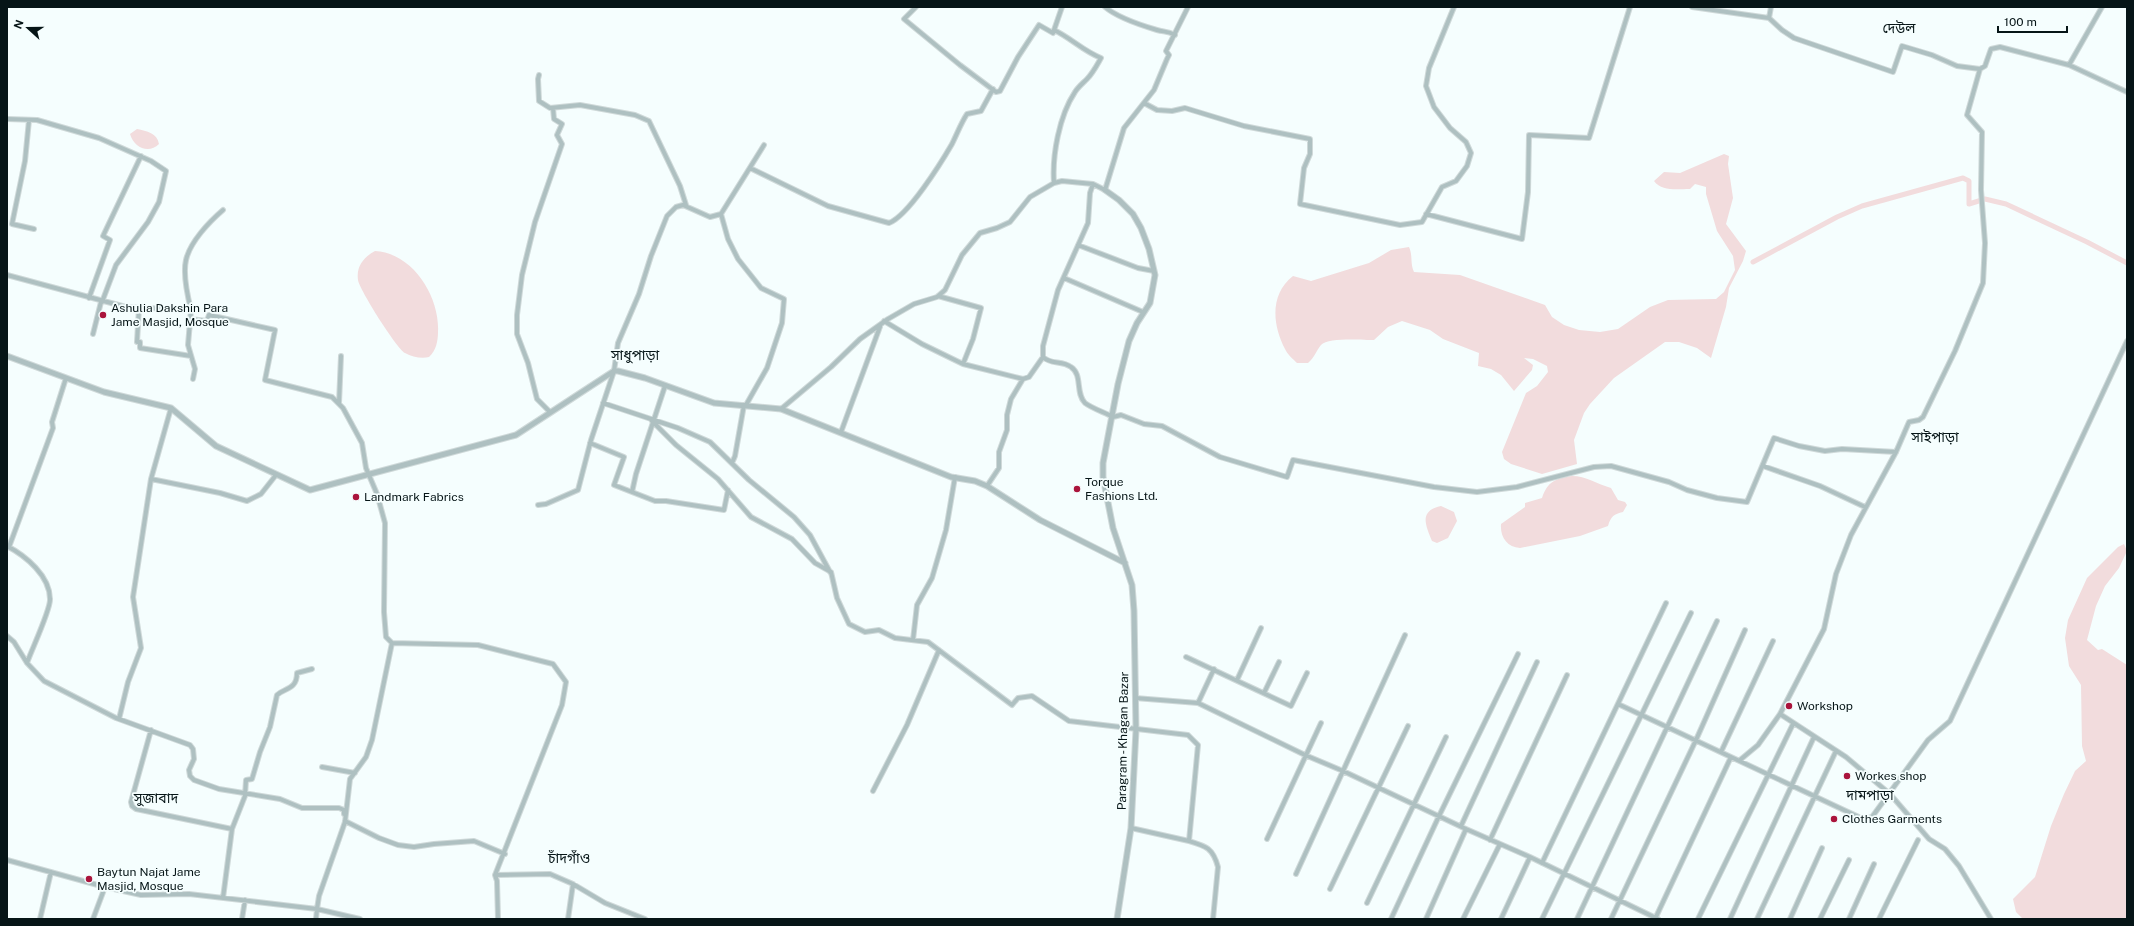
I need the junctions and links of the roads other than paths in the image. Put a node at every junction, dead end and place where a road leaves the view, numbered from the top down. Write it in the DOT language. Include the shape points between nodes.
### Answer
graph roads {
  1 [pos="916,7"];
  2 [pos="1062,7"];
  3 [pos="1105,7"];
  4 [pos="1188,7"];
  5 [pos="1454,7"];
  6 [pos="1630,7"];
  7 [pos="1692,7"];
  8 [pos="1771,7"];
  9 [pos="2102,7"];
  10 [pos="1769,18"];
  11 [pos="1054,30"];
  12 [pos="1175,35"];
  13 [pos="2069,65"];
  14 [pos="1980,69"];
  15 [pos="539,74"];
  16 [pos="993,89"];
  17 [pos="2127,92"];
  18 [pos="1144,103"];
  19 [pos="552,108"];
  20 [pos="7,119"];
  21 [pos="29,120"];
  22 [pos="764,145"];
  23 [pos="141,156"];
  24 [pos="750,168"];
  25 [pos="1054,183"];
  26 [pos="1093,184"];
  27 [pos="1105,190"];
  28 [pos="686,205"];
  29 [pos="223,210"];
  30 [pos="721,214"];
  31 [pos="1426,214"];
  32 [pos="34,229"];
  33 [pos="1078,245"];
  34 [pos="1154,271"];
  35 [pos="7,275"];
  36 [pos="1064,278"];
  37 [pos="938,296"];
  38 [pos="89,298"];
  39 [pos="102,302"];
  40 [pos="139,308"];
  41 [pos="191,310"];
  42 [pos="1143,312"];
  43 [pos="190,320"];
  44 [pos="883,322"];
  45 [pos="93,334"];
  46 [pos="2127,341"];
  47 [pos="7,356"];
  48 [pos="191,356"];
  49 [pos="342,356"];
  50 [pos="1043,357"];
  51 [pos="963,364"];
  52 [pos="614,371"];
  53 [pos="66,378"];
  54 [pos="193,379"];
  55 [pos="1023,379"];
  56 [pos="665,386"];
  57 [pos="339,403"];
  58 [pos="603,403"];
  59 [pos="745,405"];
  60 [pos="171,408"];
  61 [pos="781,409"];
  62 [pos="549,411"];
  63 [pos="1113,417"];
  64 [pos="652,421"];
  65 [pos="841,432"];
  66 [pos="590,443"];
  67 [pos="1896,452"];
  68 [pos="732,463"];
  69 [pos="1763,466"];
  70 [pos="368,475"];
  71 [pos="276,476"];
  72 [pos="955,478"];
  73 [pos="151,479"];
  74 [pos="988,486"];
  75 [pos="728,490"];
  76 [pos="632,492"];
  77 [pos="538,505"];
  78 [pos="1865,507"];
  79 [pos="8,547"];
  80 [pos="1125,564"];
  81 [pos="831,572"];
  82 [pos="1666,603"];
  83 [pos="1691,613"];
  84 [pos="1717,621"];
  85 [pos="1261,628"];
  86 [pos="1745,630"];
  87 [pos="1405,635"];
  88 [pos="7,636"];
  89 [pos="913,640"];
  90 [pos="1773,641"];
  91 [pos="392,643"];
  92 [pos="939,650"];
  93 [pos="1518,654"];
  94 [pos="1186,657"];
  95 [pos="1279,662"];
  96 [pos="1537,662"];
  97 [pos="27,663"];
  98 [pos="312,669"];
  99 [pos="1214,669"];
  100 [pos="1307,673"];
  101 [pos="1567,675"];
  102 [pos="1237,680"];
  103 [pos="1264,693"];
  104 [pos="1135,698"];
  105 [pos="1198,703"];
  106 [pos="1618,704"];
  107 [pos="1780,714"];
  108 [pos="1642,715"];
  109 [pos="119,720"];
  110 [pos="1321,722"];
  111 [pos="1793,724"];
  112 [pos="1408,726"];
  113 [pos="1667,727"];
  114 [pos="151,730"];
  115 [pos="1136,730"];
  116 [pos="1446,737"];
  117 [pos="1814,737"];
  118 [pos="1696,740"];
  119 [pos="1836,751"];
  120 [pos="1721,752"];
  121 [pos="1305,756"];
  122 [pos="1731,757"];
  123 [pos="1740,760"];
  124 [pos="322,767"];
  125 [pos="1343,771"];
  126 [pos="355,772"];
  127 [pos="1768,774"];
  128 [pos="1792,785"];
  129 [pos="1378,788"];
  130 [pos="873,791"];
  131 [pos="244,792"];
  132 [pos="1890,794"];
  133 [pos="1816,796"];
  134 [pos="1413,804"];
  135 [pos="1439,816"];
  136 [pos="345,822"];
  137 [pos="1461,826"];
  138 [pos="1131,828"];
  139 [pos="232,829"];
  140 [pos="1466,829"];
  141 [pos="1267,839"];
  142 [pos="1490,840"];
  143 [pos="1918,840"];
  144 [pos="1189,841"];
  145 [pos="1500,844"];
  146 [pos="1822,848"];
  147 [pos="505,854"];
  148 [pos="1530,857"];
  149 [pos="7,860"];
  150 [pos="1849,860"];
  151 [pos="1542,863"];
  152 [pos="1874,864"];
  153 [pos="51,872"];
  154 [pos="1564,873"];
  155 [pos="1296,874"];
  156 [pos="495,875"];
  157 [pos="573,884"];
  158 [pos="105,887"];
  159 [pos="1592,887"];
  160 [pos="1330,889"];
  161 [pos="223,898"];
  162 [pos="245,900"];
  163 [pos="1620,900"];
  164 [pos="1366,903"];
  165 [pos="317,909"];
  166 [pos="40,919"];
  167 [pos="93,919"];
  168 [pos="242,919"];
  169 [pos="316,919"];
  170 [pos="360,919"];
  171 [pos="498,919"];
  172 [pos="568,919"];
  173 [pos="645,919"];
  174 [pos="1117,919"];
  175 [pos="1212,919"];
  176 [pos="1391,919"];
  177 [pos="1426,919"];
  178 [pos="1462,919"];
  179 [pos="1501,919"];
  180 [pos="1542,919"];
  181 [pos="1577,919"];
  182 [pos="1611,919"];
  183 [pos="1656,919"];
  184 [pos="1698,919"];
  185 [pos="1730,919"];
  186 [pos="1757,919"];
  187 [pos="1790,919"];
  188 [pos="1820,919"];
  189 [pos="1849,919"];
  190 [pos="1879,919"];
  191 [pos="1991,919"];
  1 -- 16 [label="street" via="904,20 960,66"];
  2 -- 11 [label="street"];
  3 -- 12 [label="street" via="1141,25"];
  4 -- 12 [label="street"];
  5 -- 31 [label="street" via="1429,68 1426,86 1434,107 1450,128 1466,142 1471,153 1467,166 1456,181 1442,187"];
  6 -- 31 [label="street" via="1589,138 1530,135 1528,192 1522,239"];
  7 -- 10 [label="street"];
  8 -- 10 [label="street"];
  9 -- 13 [label="street"];
  10 -- 14 [label="street" via="1794,38 1893,72 1902,46 1957,66"];
  11 -- 16 [label="street" via="1053,33 1039,25 1000,91 996,92"];
  11 -- 25 [label="street" via="1071,39 1080,48 1101,58 1075,92 1066,111 1052,166"];
  12 -- 18 [label="street" via="1166,51 1169,55 1158,81"];
  13 -- 14 [label="street" via="2021,51 1994,47 1985,66"];
  13 -- 17 [label="street"];
  14 -- 67 [label="street" via="1967,115 1982,132 1981,190 1985,243 1983,283 1955,351 1923,417 1909,422"];
  15 -- 19 [label="street" via="539,101"];
  16 -- 24 [label="street" via="981,111 968,114 962,120 934,174 908,209 889,223 828,206"];
  18 -- 27 [label="street" via="1124,128"];
  18 -- 31 [label="street" via="1157,110 1172,111 1186,108 1244,126 1310,139 1310,154 1304,168 1300,204 1400,225 1422,222"];
  19 -- 28 [label="street" via="580,105 635,115 649,121 680,186"];
  19 -- 62 [label="street" via="554,119 562,124 557,135 562,144 535,222 522,275 516,328 537,398"];
  20 -- 21 [label="street"];
  21 -- 23 [label="street" via="99,138"];
  21 -- 32 [label="street" via="25,161 12,224"];
  22 -- 24 [label="street"];
  23 -- 38 [label="street" via="103,236 110,240"];
  23 -- 39 [label="street" via="166,171 159,202 148,222 116,265"];
  24 -- 30 [label="street"];
  25 -- 26 [label="street" via="1062,181"];
  25 -- 37 [label="street" via="1030,197 1010,222 980,233 962,255 945,290"];
  26 -- 27 [label="street"];
  26 -- 33 [label="street" via="1088,206 1088,223"];
  27 -- 34 [label="street, Paragram - Khagan Bazar" via="1133,214 1149,249"];
  28 -- 30 [label="street" via="710,216"];
  28 -- 52 [label="street" via="676,207 662,226 642,288 618,343"];
  29 -- 41 [label="street" via="212,219 186,260"];
  30 -- 59 [label="street" via="728,239 738,259 761,288 784,299 782,323 767,368"];
  33 -- 34 [label="street" via="1138,268"];
  33 -- 36 [label="street"];
  34 -- 42 [label="street, Paragram - Khagan Bazar" via="1152,296"];
  35 -- 38 [label="street"];
  36 -- 42 [label="street"];
  36 -- 50 [label="street" via="1055,300 1043,346"];
  37 -- 44 [label="street" via="914,304"];
  37 -- 51 [label="street" via="981,308"];
  38 -- 39 [label="street"];
  39 -- 40 [label="street" via="110,301 126,307"];
  39 -- 45 [label="street"];
  40 -- 41 [label="street"];
  40 -- 48 [label="street" via="136,342 140,342 140,348"];
  41 -- 43 [label="street"];
  42 -- 63 [label="street, Paragram - Khagan Bazar" via="1130,341 1118,384"];
  43 -- 48 [label="street" via="188,345"];
  43 -- 57 [label="street" via="207,321 209,315 275,330 265,380 332,397"];
  44 -- 51 [label="street"];
  44 -- 61 [label="street"];
  44 -- 65 [label="street"];
  46 -- 132 [label="street" via="1950,721 1928,740"];
  47 -- 53 [label="street"];
  48 -- 54 [label="street" via="195,369"];
  49 -- 57 [label="street"];
  50 -- 55 [label="street" via="1029,377"];
  50 -- 63 [label="street" via="1048,362 1071,366 1077,375 1078,389 1086,404"];
  51 -- 55 [label="street"];
  52 -- 56 [label="street" via="645,378"];
  52 -- 58 [label="street"];
  52 -- 62 [label="street"];
  53 -- 60 [label="street" via="104,392"];
  53 -- 79 [label="street" via="52,422 53,428"];
  55 -- 74 [label="street" via="1009,408 1007,430 999,452 999,468"];
  56 -- 59 [label="street" via="714,403"];
  56 -- 64 [label="street"];
  57 -- 70 [label="street" via="362,443"];
  58 -- 64 [label="street"];
  58 -- 66 [label="street"];
  59 -- 61 [label="street"];
  59 -- 68 [label="street"];
  60 -- 71 [label="street" via="216,446"];
  60 -- 73 [label="street"];
  61 -- 65 [label="street"];
  62 -- 70 [label="street" via="516,435"];
  63 -- 69 [label="street" via="1121,415 1144,424 1162,426 1220,457 1287,477 1293,460 1434,487 1477,492 1517,487 1594,467 1611,466 1717,498 1747,502"];
  63 -- 80 [label="street, Paragram - Khagan Bazar" via="1103,456 1103,478 1113,528"];
  64 -- 68 [label="street" via="678,428 710,442"];
  64 -- 75 [label="street"];
  64 -- 76 [label="street"];
  65 -- 72 [label="street"];
  66 -- 76 [label="street" via="624,457 614,485"];
  66 -- 77 [label="street" via="578,490"];
  67 -- 69 [label="street" via="1842,449 1826,451 1774,438"];
  67 -- 78 [label="street"];
  68 -- 81 [label="street" via="794,517 810,535"];
  69 -- 78 [label="street" via="1820,486"];
  70 -- 71 [label="street" via="310,490"];
  70 -- 91 [label="street" via="377,494 385,523 384,612 386,637"];
  71 -- 73 [label="street" via="261,494 247,501"];
  72 -- 74 [label="street"];
  72 -- 89 [label="street" via="946,530 932,578 918,605"];
  73 -- 109 [label="street" via="133,596 141,648 128,682"];
  74 -- 80 [label="street" via="1040,520"];
  75 -- 76 [label="street" via="724,510 655,501"];
  75 -- 81 [label="street" via="751,517 792,539 815,563"];
  78 -- 107 [label="street" via="1836,574 1824,629"];
  79 -- 97 [label="street" via="36,567 47,586 51,600"];
  80 -- 104 [label="street, Paragram - Khagan Bazar" via="1132,585 1134,611"];
  81 -- 89 [label="street" via="837,598 849,624 865,632 879,630 895,638"];
  82 -- 106 [label="street"];
  83 -- 108 [label="street"];
  84 -- 113 [label="street"];
  85 -- 102 [label="street"];
  86 -- 118 [label="street"];
  87 -- 125 [label="street"];
  88 -- 97 [label="street" via="14,642"];
  89 -- 92 [label="street" via="928,642"];
  90 -- 120 [label="street"];
  91 -- 126 [label="street" via="372,740 366,757"];
  91 -- 147 [label="street" via="478,645 553,664 566,682 562,705"];
  92 -- 115 [label="street" via="1012,705 1018,698 1032,696 1069,721"];
  92 -- 130 [label="street" via="907,725"];
  93 -- 135 [label="street"];
  94 -- 99 [label="street"];
  95 -- 103 [label="street"];
  96 -- 137 [label="street"];
  97 -- 109 [label="street" via="44,681"];
  98 -- 131 [label="street" via="297,673 297,679 290,687 277,695 270,727 252,779 246,780"];
  99 -- 102 [label="street"];
  99 -- 105 [label="street"];
  100 -- 103 [label="street" via="1291,706"];
  101 -- 142 [label="street"];
  102 -- 103 [label="street"];
  104 -- 105 [label="street"];
  104 -- 115 [label="street, Paragram - Khagan Bazar"];
  105 -- 121 [label="street"];
  106 -- 108 [label="street"];
  106 -- 151 [label="street"];
  107 -- 111 [label="street"];
  107 -- 123 [label="street" via="1758,745"];
  108 -- 113 [label="street"];
  108 -- 154 [label="street"];
  109 -- 114 [label="street"];
  110 -- 121 [label="street"];
  111 -- 117 [label="street"];
  111 -- 127 [label="street"];
  112 -- 129 [label="street"];
  113 -- 118 [label="street"];
  113 -- 159 [label="street"];
  114 -- 131 [label="street" via="190,745 194,759 189,770 194,780 219,789"];
  114 -- 139 [label="street" via="131,802 133,808"];
  115 -- 138 [label="street, Paragram - Khagan Bazar"];
  115 -- 144 [label="street" via="1188,735 1198,745"];
  116 -- 134 [label="street"];
  117 -- 119 [label="street"];
  117 -- 128 [label="street"];
  118 -- 120 [label="street"];
  118 -- 163 [label="street"];
  119 -- 132 [label="street"];
  119 -- 133 [label="street"];
  120 -- 122 [label="street"];
  121 -- 125 [label="street"];
  121 -- 141 [label="street"];
  122 -- 123 [label="street"];
  122 -- 183 [label="street"];
  123 -- 127 [label="street"];
  124 -- 126 [label="street"];
  125 -- 129 [label="street"];
  125 -- 155 [label="street"];
  126 -- 136 [label="street" via="350,779 347,792"];
  127 -- 128 [label="street"];
  127 -- 184 [label="street"];
  128 -- 133 [label="street"];
  128 -- 185 [label="street"];
  129 -- 134 [label="street"];
  129 -- 160 [label="street"];
  131 -- 136 [label="street" via="280,799 302,808 339,808 344,810"];
  131 -- 139 [label="street"];
  132 -- 133 [label="street" via="1872,817 1863,819"];
  132 -- 191 [label="street" via="1929,839 1945,850 1958,866"];
  133 -- 186 [label="street"];
  134 -- 135 [label="street"];
  134 -- 164 [label="street"];
  135 -- 137 [label="street"];
  135 -- 176 [label="street"];
  136 -- 147 [label="street" via="398,845 414,848 474,841"];
  136 -- 165 [label="street" via="319,896"];
  137 -- 140 [label="street"];
  138 -- 144 [label="street"];
  138 -- 174 [label="street, Paragram - Khagan Bazar"];
  139 -- 161 [label="street"];
  140 -- 142 [label="street"];
  140 -- 177 [label="street"];
  142 -- 145 [label="street"];
  143 -- 190 [label="street"];
  144 -- 175 [label="street" via="1207,846 1216,858 1218,867"];
  145 -- 148 [label="street"];
  145 -- 178 [label="street"];
  146 -- 187 [label="street"];
  147 -- 156 [label="street"];
  148 -- 151 [label="street"];
  148 -- 179 [label="street"];
  149 -- 153 [label="street"];
  150 -- 188 [label="street"];
  151 -- 154 [label="street"];
  152 -- 189 [label="street"];
  153 -- 158 [label="street"];
  153 -- 166 [label="street"];
  154 -- 159 [label="street"];
  154 -- 180 [label="street"];
  156 -- 157 [label="street" via="550,874"];
  156 -- 171 [label="street"];
  157 -- 172 [label="street"];
  157 -- 173 [label="street" via="605,903"];
  158 -- 161 [label="street" via="141,895 189,894"];
  158 -- 167 [label="street"];
  159 -- 163 [label="street"];
  159 -- 181 [label="street"];
  161 -- 162 [label="street"];
  162 -- 165 [label="street"];
  162 -- 168 [label="street"];
  163 -- 182 [label="street"];
  163 -- 183 [label="street"];
  165 -- 169 [label="street"];
  165 -- 170 [label="street"];
}
